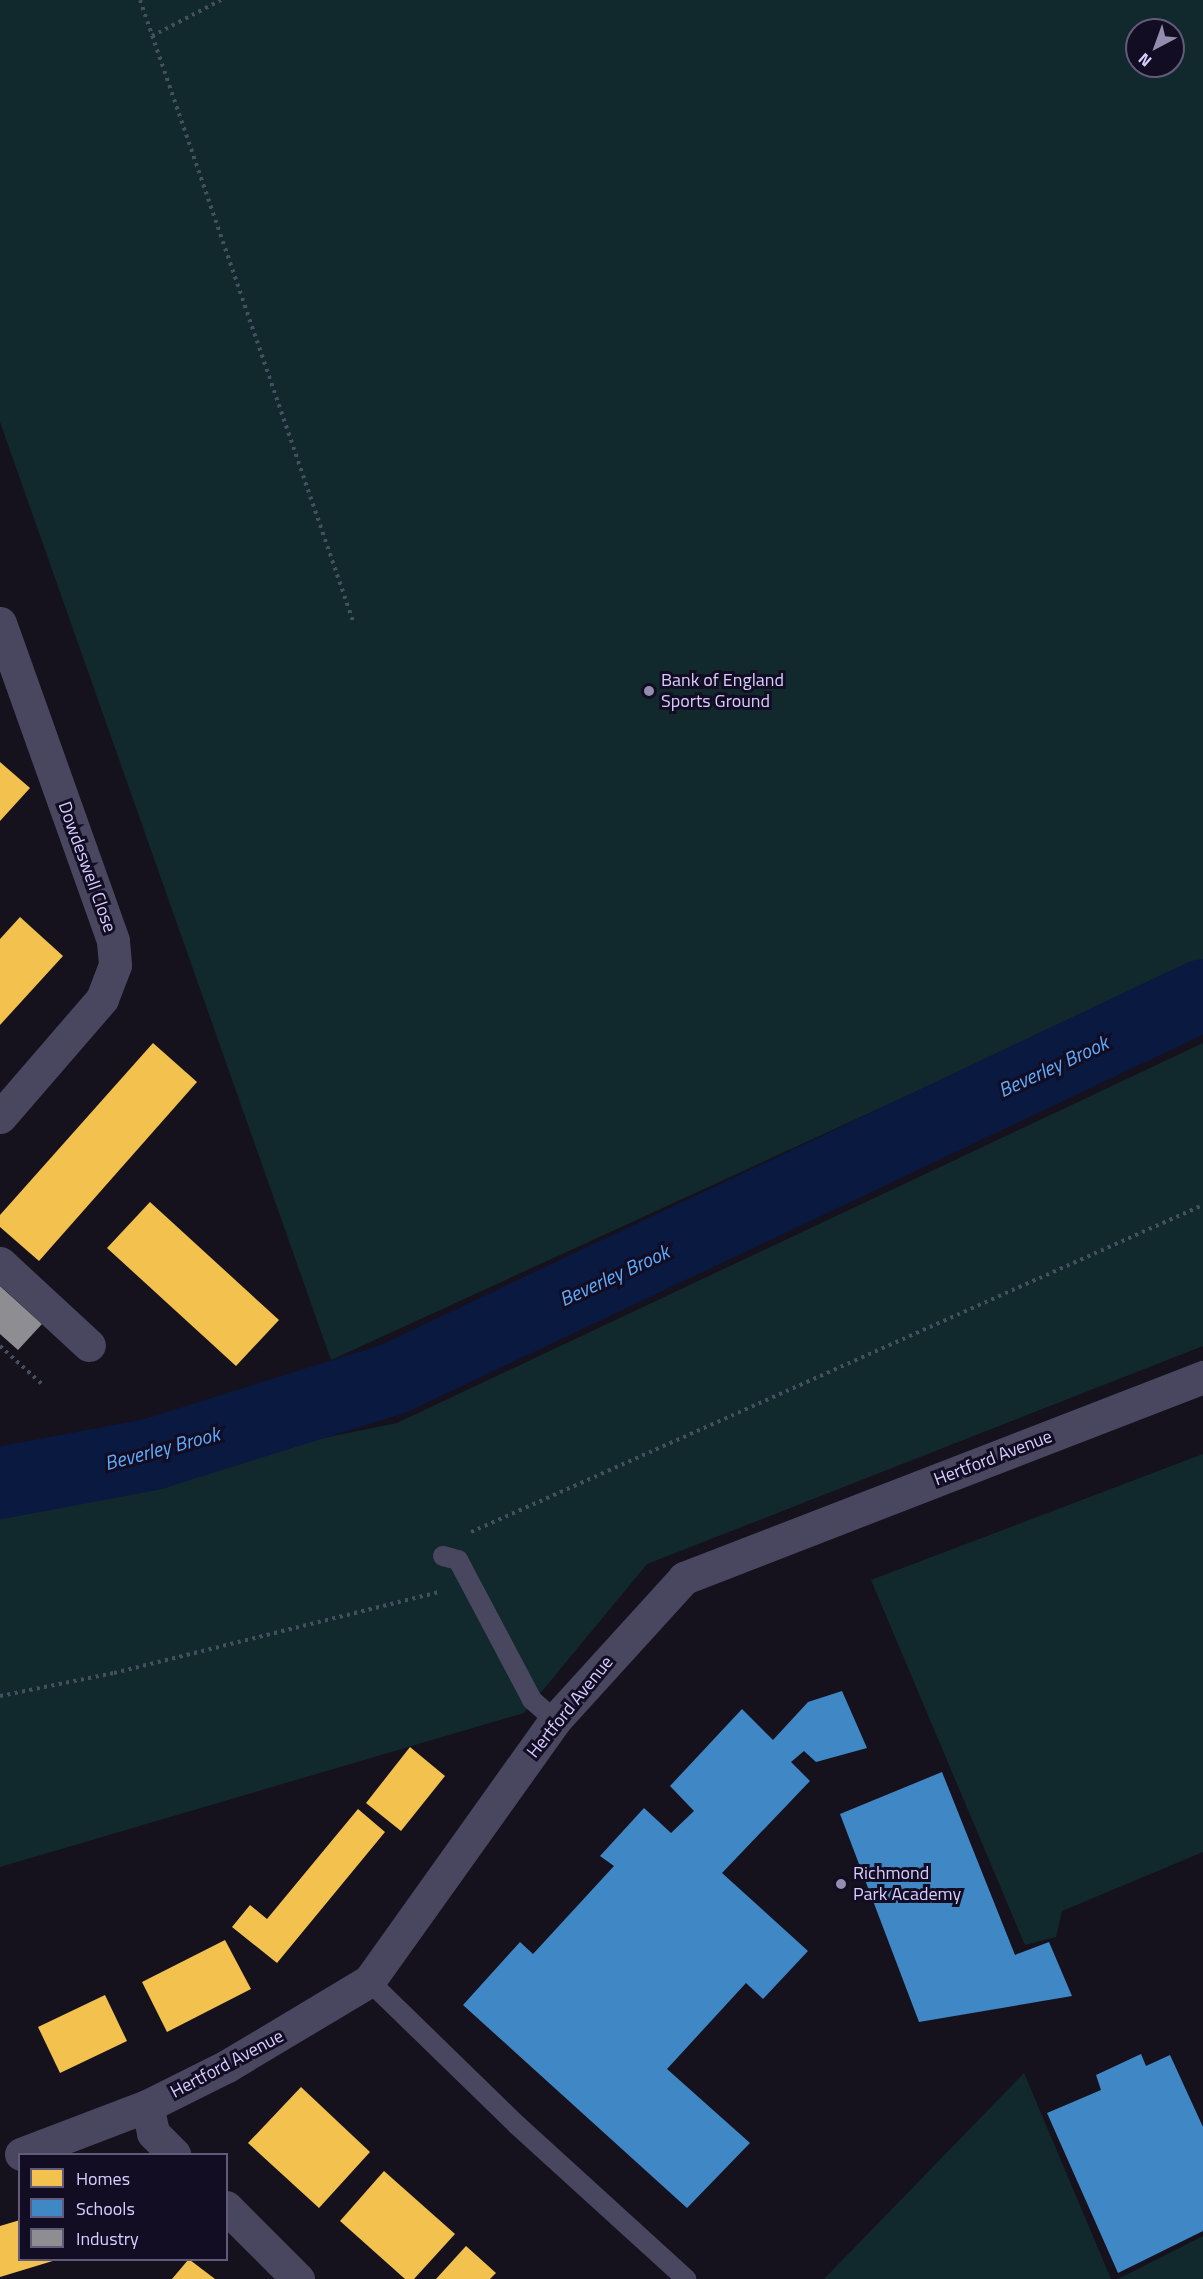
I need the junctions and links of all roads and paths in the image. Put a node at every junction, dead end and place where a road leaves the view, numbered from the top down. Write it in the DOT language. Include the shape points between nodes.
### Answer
graph roads {
  1 [pos="140,0"];
  2 [pos="221,0"];
  3 [pos="152,36"];
  4 [pos="353,621"];
  5 [pos="0,623"];
  6 [pos="0,1117"];
  7 [pos="1203,1205"];
  8 [pos="0,1263"];
  9 [pos="88,1345"];
  10 [pos="0,1346"];
  11 [pos="1203,1377"];
  12 [pos="43,1385"];
  13 [pos="451,1558"];
  14 [pos="469,1582"];
  15 [pos="0,1696"];
  16 [pos="555,1720"];
  17 [pos="369,1981"];
  18 [pos="147,2106"];
  19 [pos="25,2153"];
  20 [pos="173,2153"];
  21 [pos="18,2156"];
  22 [pos="0,2164"];
  23 [pos="228,2209"];
  24 [pos="298,2279"];
  25 [pos="686,2279"];
  1 -- 3 [label="path"];
  2 -- 3 [label="path"];
  3 -- 4 [label="path"];
  5 -- 6 [label="street, Dowdeswell Close" via="113,941 114,965 102,999"];
  7 -- 13 [label="path" via="462,1536"];
  8 -- 9 [label="street"];
  10 -- 12 [label="path"];
  11 -- 16 [label="street, Hertford Avenue" via="684,1578"];
  13 -- 14 [label="lane"];
  14 -- 15 [label="path" via="114,1672"];
  14 -- 16 [label="lane" via="532,1700"];
  16 -- 17 [label="street, Hertford Avenue"];
  17 -- 18 [label="street, Hertford Avenue" via="227,2066"];
  17 -- 25 [label="lane" via="517,2125"];
  18 -- 19 [label="street, Hertford Avenue"];
  18 -- 20 [label="street" via="153,2133"];
  21 -- 22 [label="street, Hertford Avenue"];
  23 -- 24 [label="street"];
}
